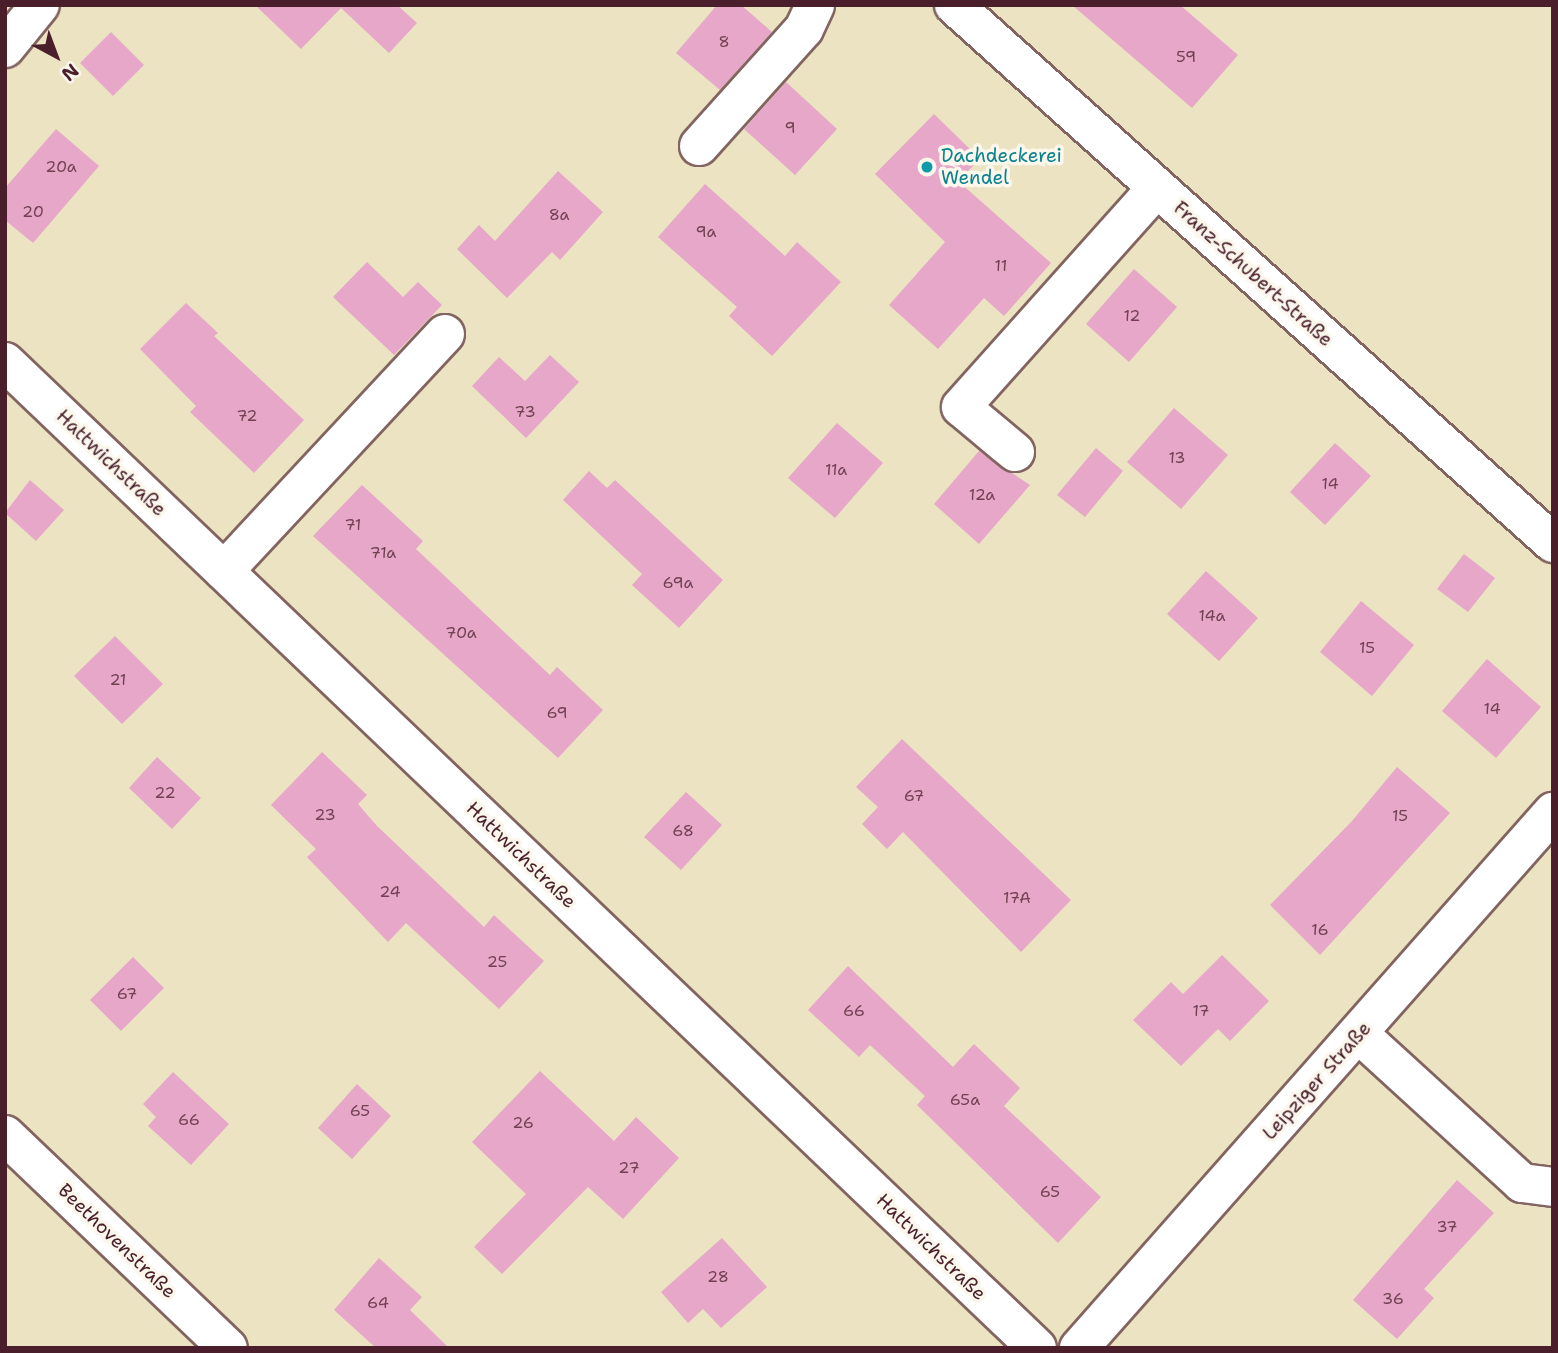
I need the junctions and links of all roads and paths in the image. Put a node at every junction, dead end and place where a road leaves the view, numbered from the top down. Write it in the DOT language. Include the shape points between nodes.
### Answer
graph roads {
  1 [pos="40,5"];
  2 [pos="815,5"];
  3 [pos="954,5"];
  4 [pos="5,48"];
  5 [pos="699,146"];
  6 [pos="1157,188"];
  7 [pos="445,334"];
  8 [pos="5,362"];
  9 [pos="1016,452"];
  10 [pos="1553,543"];
  11 [pos="224,571"];
  12 [pos="1553,812"];
  13 [pos="1359,1034"];
  14 [pos="5,1135"];
  15 [pos="1553,1187"];
  16 [pos="228,1348"];
  17 [pos="1037,1348"];
  18 [pos="1079,1348"];
  1 -- 4 [label="street"];
  2 -- 5 [label="street" via="804,29"];
  3 -- 6 [label="street, Franz-Schubert-Straße"];
  6 -- 9 [label="street" via="951,399"];
  6 -- 10 [label="street, Franz-Schubert-Straße"];
  7 -- 11 [label="street"];
  8 -- 11 [label="street, Hattwichstraße"];
  11 -- 17 [label="street, Hattwichstraße"];
  12 -- 13 [label="street, Leipziger Straße"];
  13 -- 15 [label="street" via="1522,1183"];
  13 -- 18 [label="street, Leipziger Straße"];
  14 -- 16 [label="street, Beethovenstraße"];
}
